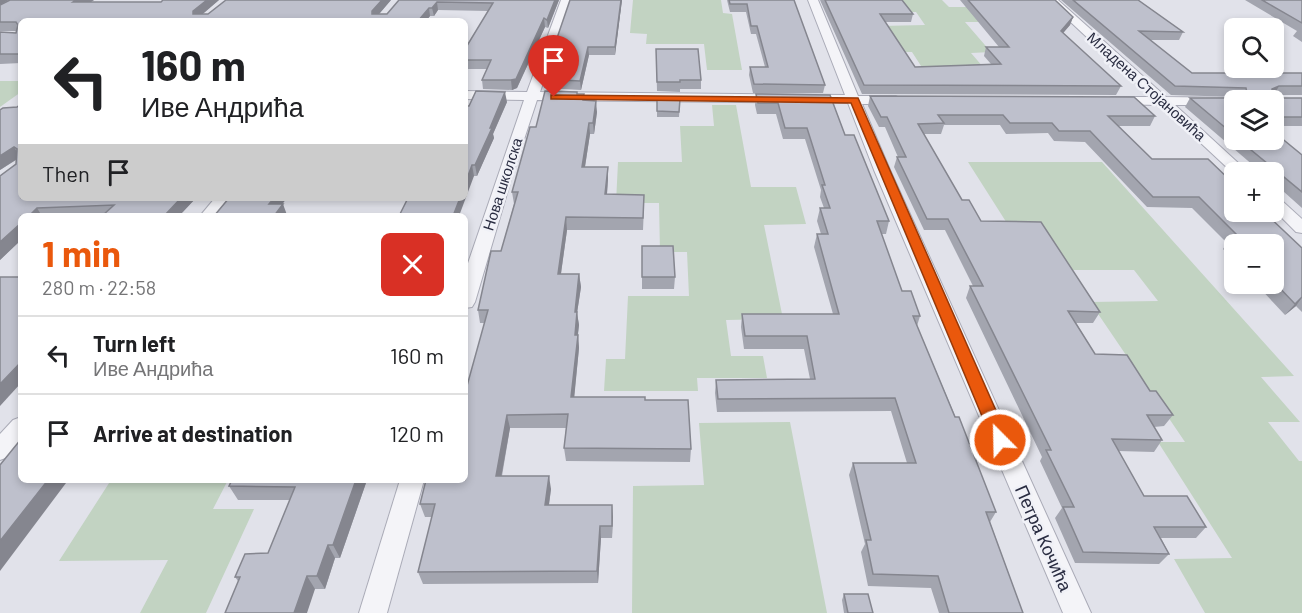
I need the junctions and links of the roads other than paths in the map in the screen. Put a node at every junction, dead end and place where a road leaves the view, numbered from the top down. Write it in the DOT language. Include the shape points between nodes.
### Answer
graph roads {
  1 [pos="566,0"];
  2 [pos="813,0"];
  3 [pos="1052,0"];
  4 [pos="468,95"];
  5 [pos="531,96"];
  6 [pos="854,100"];
  7 [pos="914,100"];
  8 [pos="1103,101"];
  9 [pos="1162,101"];
  10 [pos="1224,101"];
  11 [pos="1230,162"];
  12 [pos="221,201"];
  13 [pos="1284,211"];
  14 [pos="211,213"];
  15 [pos="1302,228"];
  16 [pos="468,292"];
  17 [pos="18,429"];
  18 [pos="0,450"];
  19 [pos="411,483"];
  20 [pos="373,613"];
  21 [pos="1077,613"];
  1 -- 5 [label="street, Нова школска"];
  2 -- 6 [label="street, Петра Кочића"];
  3 -- 9 [label="street, Младена Стојановића"];
  4 -- 5 [label="street"];
  5 -- 6 [label="street"];
  5 -- 16 [label="street, Нова школска"];
  6 -- 7 [label="street"];
  6 -- 21 [label="street, Петра Кочића"];
  8 -- 9 [label="street"];
  9 -- 10 [label="street"];
  9 -- 11 [label="street, Младена Стојановића"];
  12 -- 14 [label="street"];
  13 -- 15 [label="street"];
  17 -- 18 [label="street"];
  19 -- 20 [label="street"];
}
